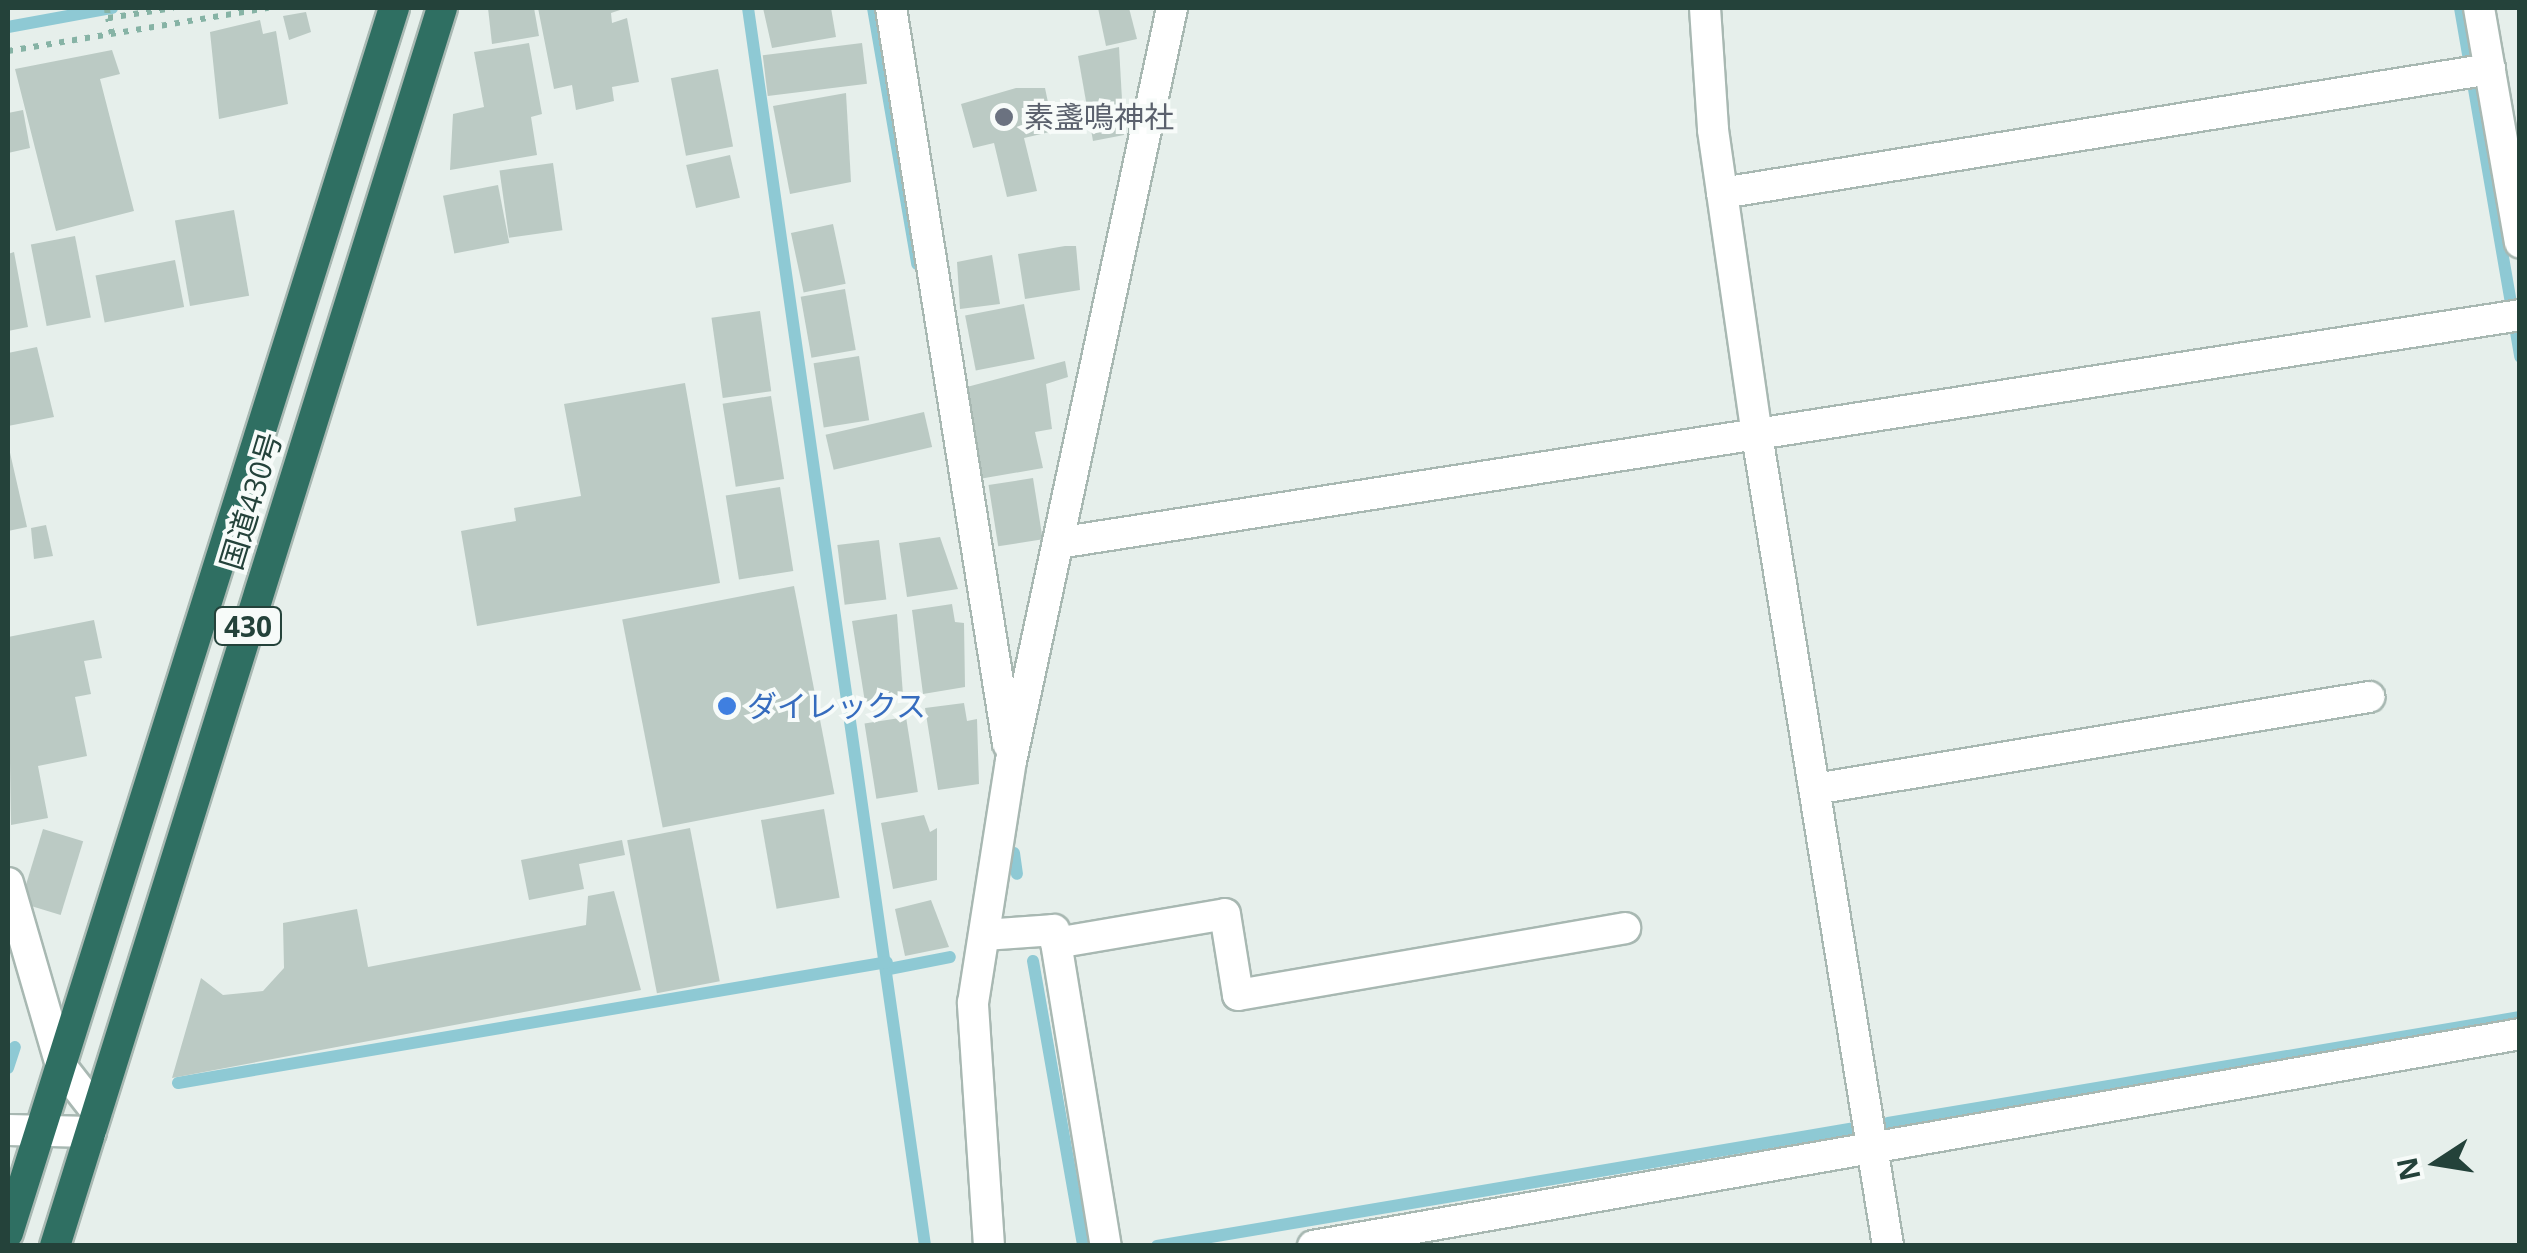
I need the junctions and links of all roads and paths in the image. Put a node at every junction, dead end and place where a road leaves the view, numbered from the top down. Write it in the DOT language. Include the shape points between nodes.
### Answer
graph roads {
  1 [pos="106,8"];
  2 [pos="173,8"];
  3 [pos="268,8"];
  4 [pos="394,8"];
  5 [pos="442,8"];
  6 [pos="891,8"];
  7 [pos="1172,8"];
  8 [pos="1705,8"];
  9 [pos="2479,8"];
  10 [pos="110,26"];
  11 [pos="8,51"];
  12 [pos="2476,71"];
  13 [pos="1722,193"];
  14 [pos="2520,242"];
  15 [pos="2512,316"];
  16 [pos="1758,436"];
  17 [pos="1058,543"];
  18 [pos="2369,697"];
  19 [pos="1011,761"];
  20 [pos="1814,789"];
  21 [pos="8,883"];
  22 [pos="1625,928"];
  23 [pos="986,935"];
  24 [pos="1056,944"];
  25 [pos="2520,1034"];
  26 [pos="60,1066"];
  27 [pos="94,1122"];
  28 [pos="40,1125"];
  29 [pos="8,1130"];
  30 [pos="1872,1142"];
  31 [pos="8,1233"];
  32 [pos="55,1246"];
  33 [pos="989,1246"];
  34 [pos="1106,1246"];
  35 [pos="1313,1246"];
  36 [pos="1888,1246"];
  1 -- 10 [label="path"];
  2 -- 10 [label="path"];
  3 -- 10 [label="path"];
  4 -- 26 [label="highway, 国道430号 / 430"];
  5 -- 27 [label="highway, 国道430号 / 430"];
  6 -- 19 [label="street"];
  7 -- 17 [label="street"];
  8 -- 13 [label="street"];
  9 -- 12 [label="street"];
  10 -- 11 [label="path"];
  12 -- 13 [label="street"];
  12 -- 14 [label="street"];
  13 -- 16 [label="street"];
  15 -- 16 [label="street"];
  16 -- 17 [label="street"];
  16 -- 20 [label="street"];
  17 -- 19 [label="street"];
  18 -- 20 [label="street"];
  19 -- 23 [label="street"];
  20 -- 30 [label="street"];
  21 -- 26 [label="street"];
  22 -- 24 [label="street" via="1238,995 1225,914"];
  23 -- 24 [label="street" via="1054,930"];
  23 -- 33 [label="street" via="972,1072"];
  24 -- 34 [label="street"];
  25 -- 30 [label="street"];
  26 -- 27 [label="street"];
  26 -- 28 [label="highway, 国道430号 / 430"];
  27 -- 28 [label="street"];
  27 -- 32 [label="highway, 国道430号 / 430"];
  28 -- 29 [label="street"];
  28 -- 31 [label="highway, 国道430号 / 430"];
  30 -- 35 [label="street"];
  30 -- 36 [label="street"];
}
